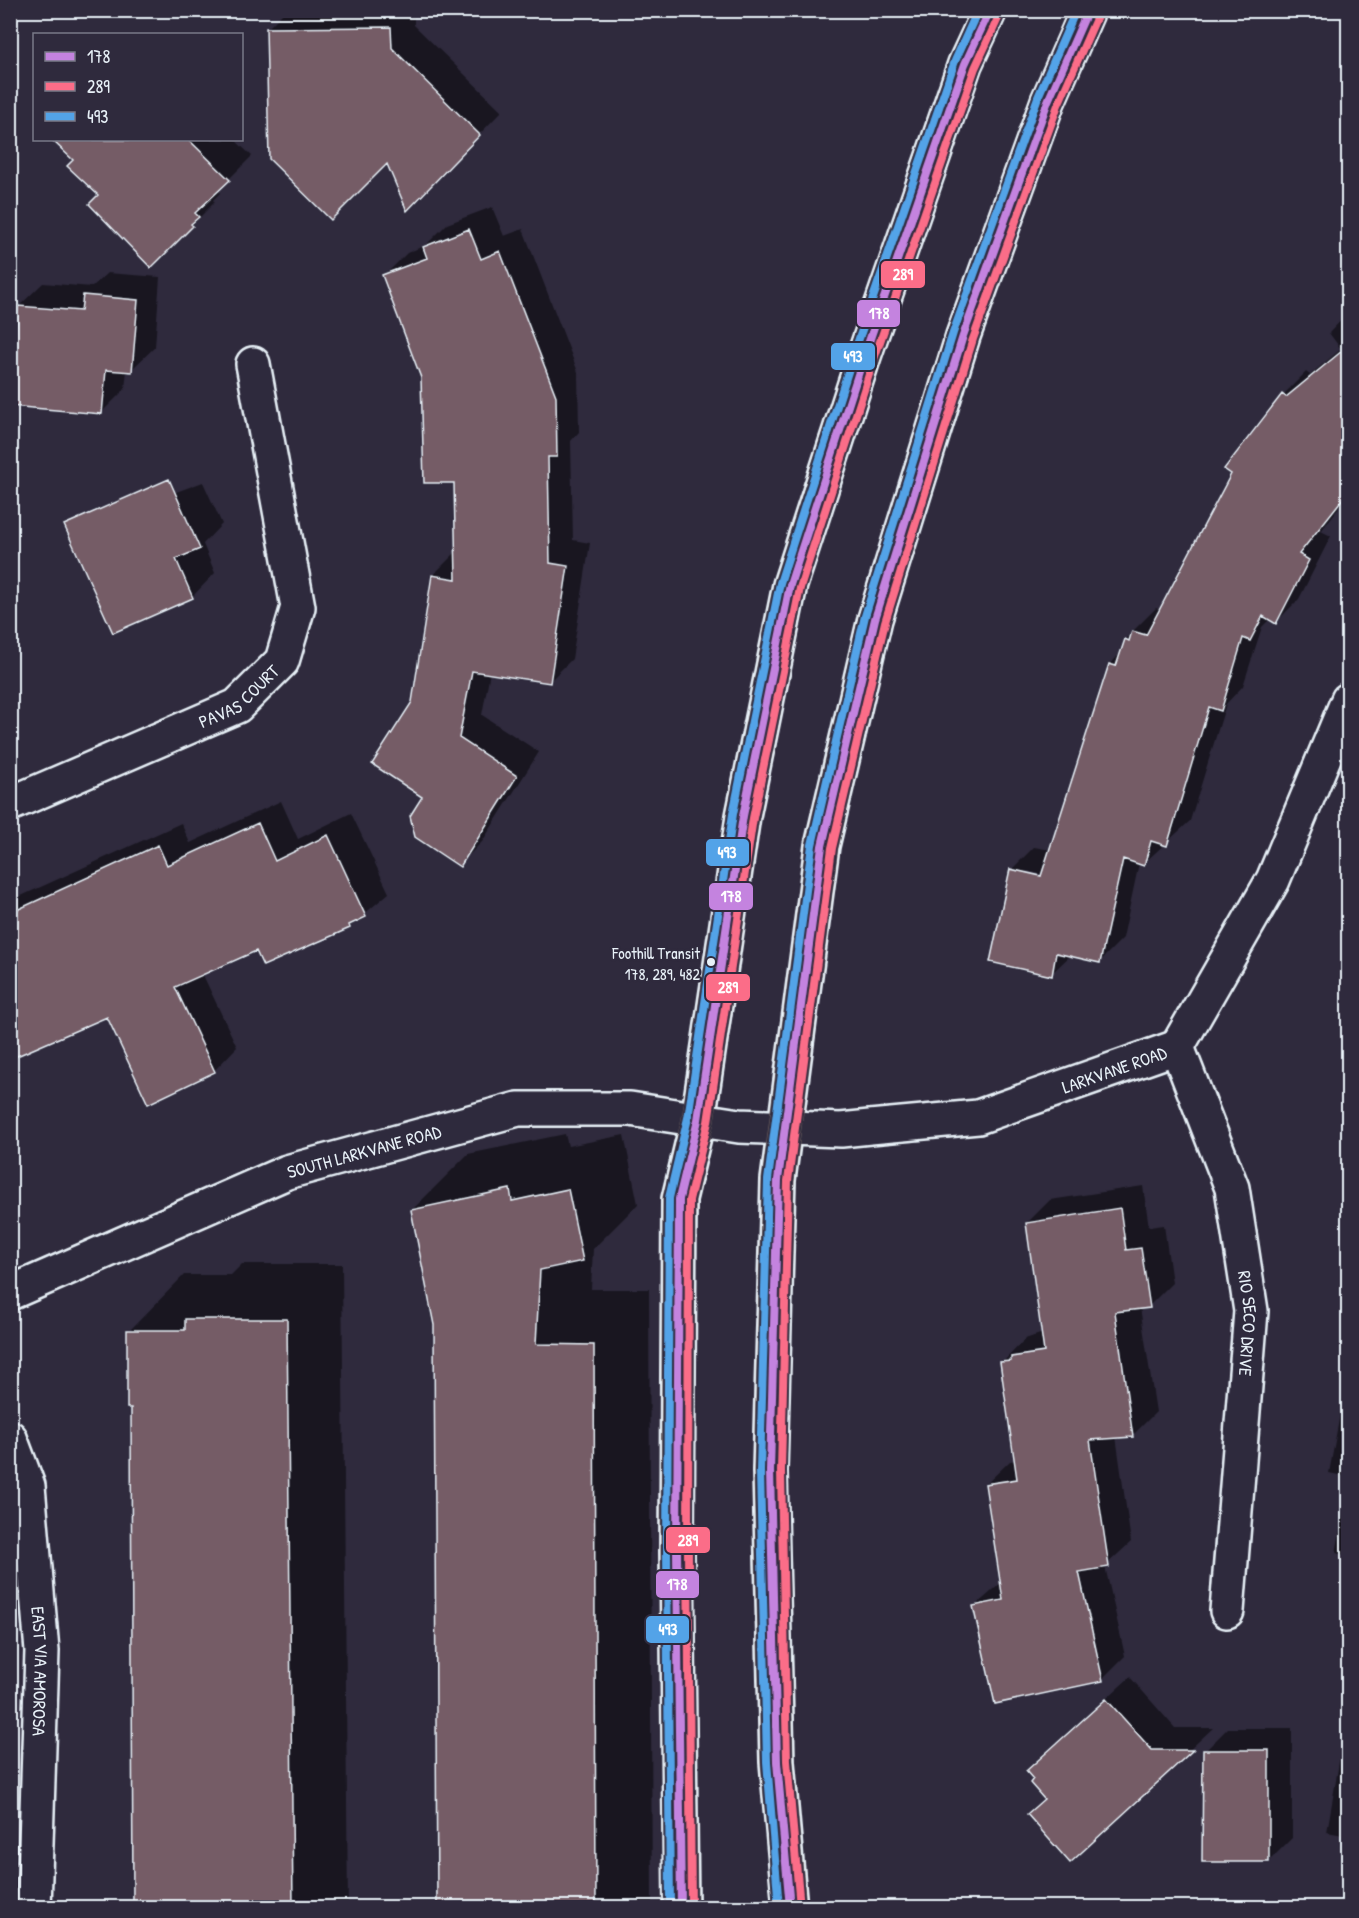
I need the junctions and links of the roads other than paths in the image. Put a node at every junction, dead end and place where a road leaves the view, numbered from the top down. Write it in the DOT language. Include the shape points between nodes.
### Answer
graph roads {
  1 [pos="990,10"];
  2 [pos="1088,10"];
  3 [pos="254,364"];
  4 [pos="1348,700"];
  5 [pos="10,804"];
  6 [pos="1177,1047"];
  7 [pos="698,1120"];
  8 [pos="739,1126"];
  9 [pos="784,1128"];
  10 [pos="10,1293"];
  11 [pos="10,1438"];
  12 [pos="1227,1611"];
  13 [pos="34,1908"];
  14 [pos="681,1908"];
  15 [pos="790,1908"];
  1 -- 7 [label="main road" via="965,64 790,585 743,816"];
  2 -- 9 [label="main road" via="1048,100 963,336 875,619 822,846"];
  3 -- 5 [label="street, PAVAS COURT" via="298,607 282,662 237,706"];
  4 -- 6 [label="street, LARKVANE ROAD" via="1273,880"];
  6 -- 9 [label="street, LARKVANE ROAD" via="978,1117 841,1130"];
  6 -- 12 [label="street, RIO SECO DRIVE" via="1232,1188 1251,1311"];
  7 -- 8 [label="street, SOUTH LARKVANE ROAD"];
  7 -- 10 [label="street, SOUTH LARKVANE ROAD" via="630,1109 518,1108 287,1172"];
  7 -- 14 [label="main road" via="679,1199"];
  8 -- 9 [label="street, LARKVANE ROAD"];
  9 -- 15 [label="main road" via="778,1180 770,1471 777,1762"];
  11 -- 13 [label="street, EAST VIA AMOROSA" via="28,1486 42,1651"];
}
